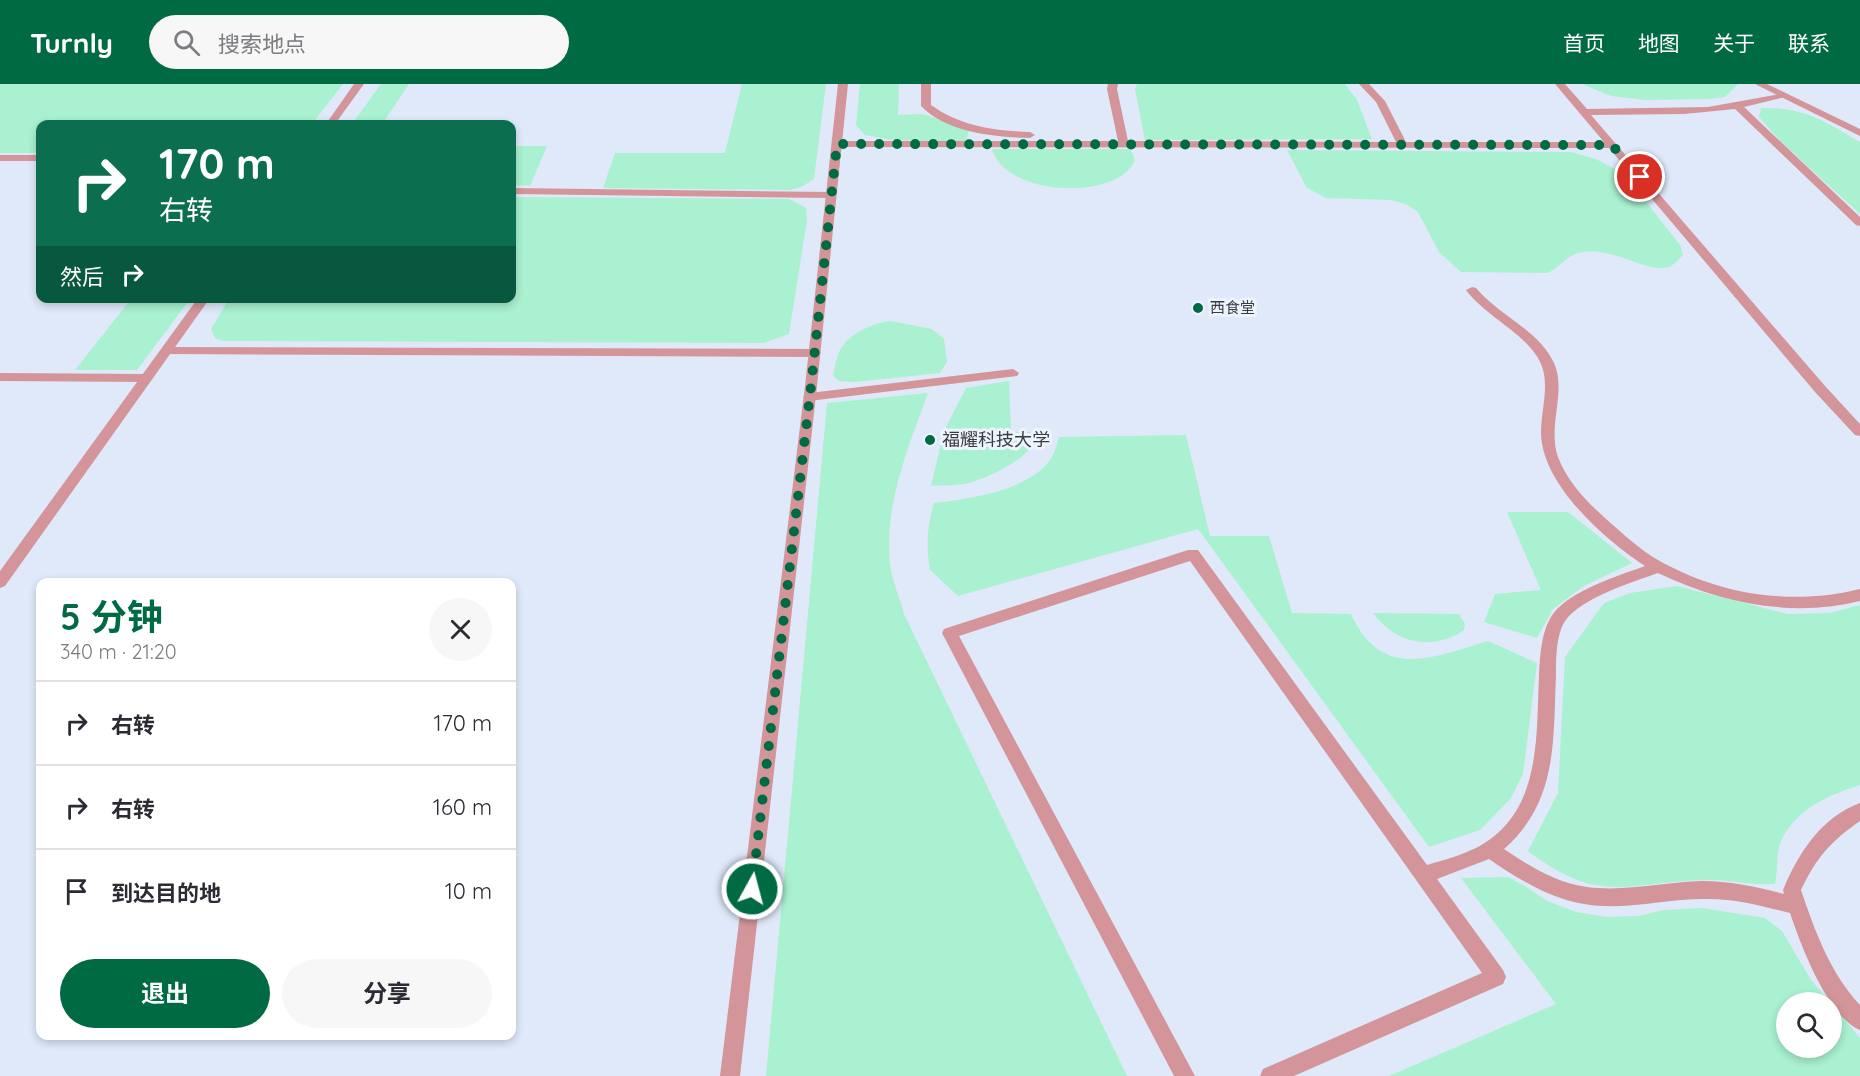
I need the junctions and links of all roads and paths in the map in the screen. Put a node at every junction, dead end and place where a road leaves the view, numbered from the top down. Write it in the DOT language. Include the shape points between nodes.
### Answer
graph roads {
  1 [pos="359,84"];
  2 [pos="843,84"];
  3 [pos="926,84"];
  4 [pos="1113,84"];
  5 [pos="1364,84"];
  6 [pos="1560,84"];
  7 [pos="1760,84"];
  8 [pos="1782,95"];
  9 [pos="1739,107"];
  10 [pos="1584,112"];
  11 [pos="333,120"];
  12 [pos="990,131"];
  13 [pos="1860,133"];
  14 [pos="1123,140"];
  15 [pos="837,144"];
  16 [pos="982,144"];
  17 [pos="1402,144"];
  18 [pos="1612,145"];
  19 [pos="0,158"];
  20 [pos="36,158"];
  21 [pos="516,191"];
  22 [pos="832,195"];
  23 [pos="1860,223"];
  24 [pos="1472,290"];
  25 [pos="201,303"];
  26 [pos="167,351"];
  27 [pos="815,353"];
  28 [pos="1013,373"];
  29 [pos="0,377"];
  30 [pos="147,378"];
  31 [pos="809,398"];
  32 [pos="1860,432"];
  33 [pos="1659,567"];
  34 [pos="0,582"];
  35 [pos="1860,595"];
  36 [pos="1860,811"];
  37 [pos="1490,850"];
  38 [pos="1424,875"];
  39 [pos="1797,906"];
  40 [pos="1860,1020"];
  41 [pos="730,1076"];
  42 [pos="1185,1076"];
  43 [pos="1270,1076"];
  1 -- 11 [label="street"];
  2 -- 15 [label="street"];
  3 -- 12 [label="street" via="926,106 932,111"];
  4 -- 14 [label="street"];
  5 -- 17 [label="street" via="1380,101"];
  6 -- 10 [label="street"];
  7 -- 8 [label="street"];
  8 -- 9 [label="street"];
  8 -- 13 [label="street"];
  9 -- 10 [label="street" via="1694,112"];
  9 -- 23 [label="street"];
  10 -- 18 [label="street"];
  12 -- 14 [label="street"];
  12 -- 16 [label="street"];
  14 -- 16 [label="street"];
  14 -- 17 [label="street"];
  15 -- 16 [label="street"];
  15 -- 22 [label="street"];
  17 -- 18 [label="street"];
  18 -- 32 [label="street"];
  19 -- 20 [label="street"];
  21 -- 22 [label="street"];
  22 -- 27 [label="street"];
  24 -- 33 [label="street" via="1480,302 1547,360 1551,374 1545,433 1559,475 1581,505"];
  25 -- 26 [label="street"];
  26 -- 27 [label="street"];
  26 -- 30 [label="street"];
  27 -- 31 [label="street"];
  28 -- 31 [label="street"];
  29 -- 30 [label="street"];
  30 -- 34 [label="street"];
  31 -- 41 [label="street"];
  33 -- 35 [label="street" via="1697,584 1792,604 1838,602"];
  33 -- 37 [label="street" via="1584,598 1558,618 1549,655 1545,755 1534,799 1517,826"];
  36 -- 39 [label="street" via="1829,832 1803,866 1792,891"];
  37 -- 38 [label="street"];
  37 -- 39 [label="street" via="1527,874 1565,891 1592,896 1703,890"];
  38 -- 42 [label="street" via="1193,554 950,633"];
  38 -- 43 [label="street" via="1496,977"];
  39 -- 40 [label="street" via="1838,996"];
}
